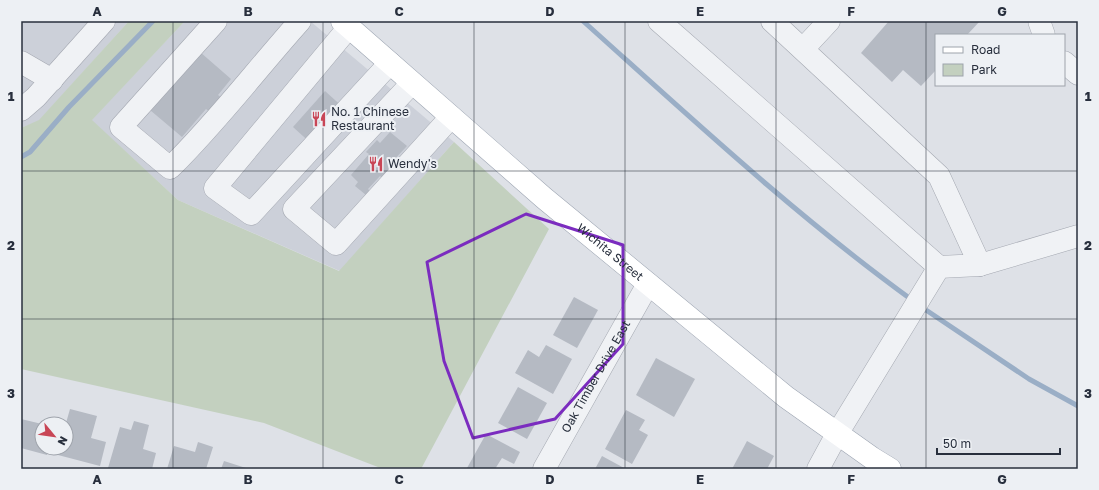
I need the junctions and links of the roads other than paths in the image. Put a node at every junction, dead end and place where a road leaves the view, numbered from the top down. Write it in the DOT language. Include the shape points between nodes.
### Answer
graph roads {
  1 [pos="104,21"];
  2 [pos="216,21"];
  3 [pos="300,21"];
  4 [pos="659,21"];
  5 [pos="772,21"];
  6 [pos="829,21"];
  7 [pos="1040,21"];
  8 [pos="345,24"];
  9 [pos="1044,34"];
  10 [pos="803,49"];
  11 [pos="21,62"];
  12 [pos="390,63"];
  13 [pos="1065,63"];
  14 [pos="1078,74"];
  15 [pos="52,80"];
  16 [pos="412,83"];
  17 [pos="21,110"];
  18 [pos="451,117"];
  19 [pos="1078,236"];
  20 [pos="980,265"];
  21 [pos="939,267"];
  22 [pos="648,284"];
  23 [pos="837,434"];
  24 [pos="544,469"];
  25 [pos="818,469"];
  26 [pos="890,469"];
  1 -- 15 [label="street"];
  2 -- 3 [label="street" via="121,127 170,168 203,135"];
  4 -- 21 [label="street"];
  5 -- 10 [label="street"];
  6 -- 10 [label="street"];
  7 -- 9 [label="street"];
  8 -- 12 [label="main road, Wichita Street"];
  8 -- 12 [label="street" via="215,188 251,214"];
  10 -- 20 [label="street" via="939,176"];
  11 -- 15 [label="street"];
  12 -- 16 [label="main road, Wichita Street"];
  13 -- 14 [label="street"];
  15 -- 17 [label="street"];
  16 -- 18 [label="main road, Wichita Street"];
  16 -- 18 [label="street" via="294,209 336,244"];
  18 -- 22 [label="main road, Wichita Street"];
  19 -- 20 [label="street"];
  20 -- 21 [label="street"];
  21 -- 23 [label="street"];
  22 -- 23 [label="main road, Wichita Street" via="786,397"];
  22 -- 24 [label="street, Oak Timber Drive East" via="617,335"];
  23 -- 25 [label="street"];
  23 -- 26 [label="main road, Wichita Street"];
}
